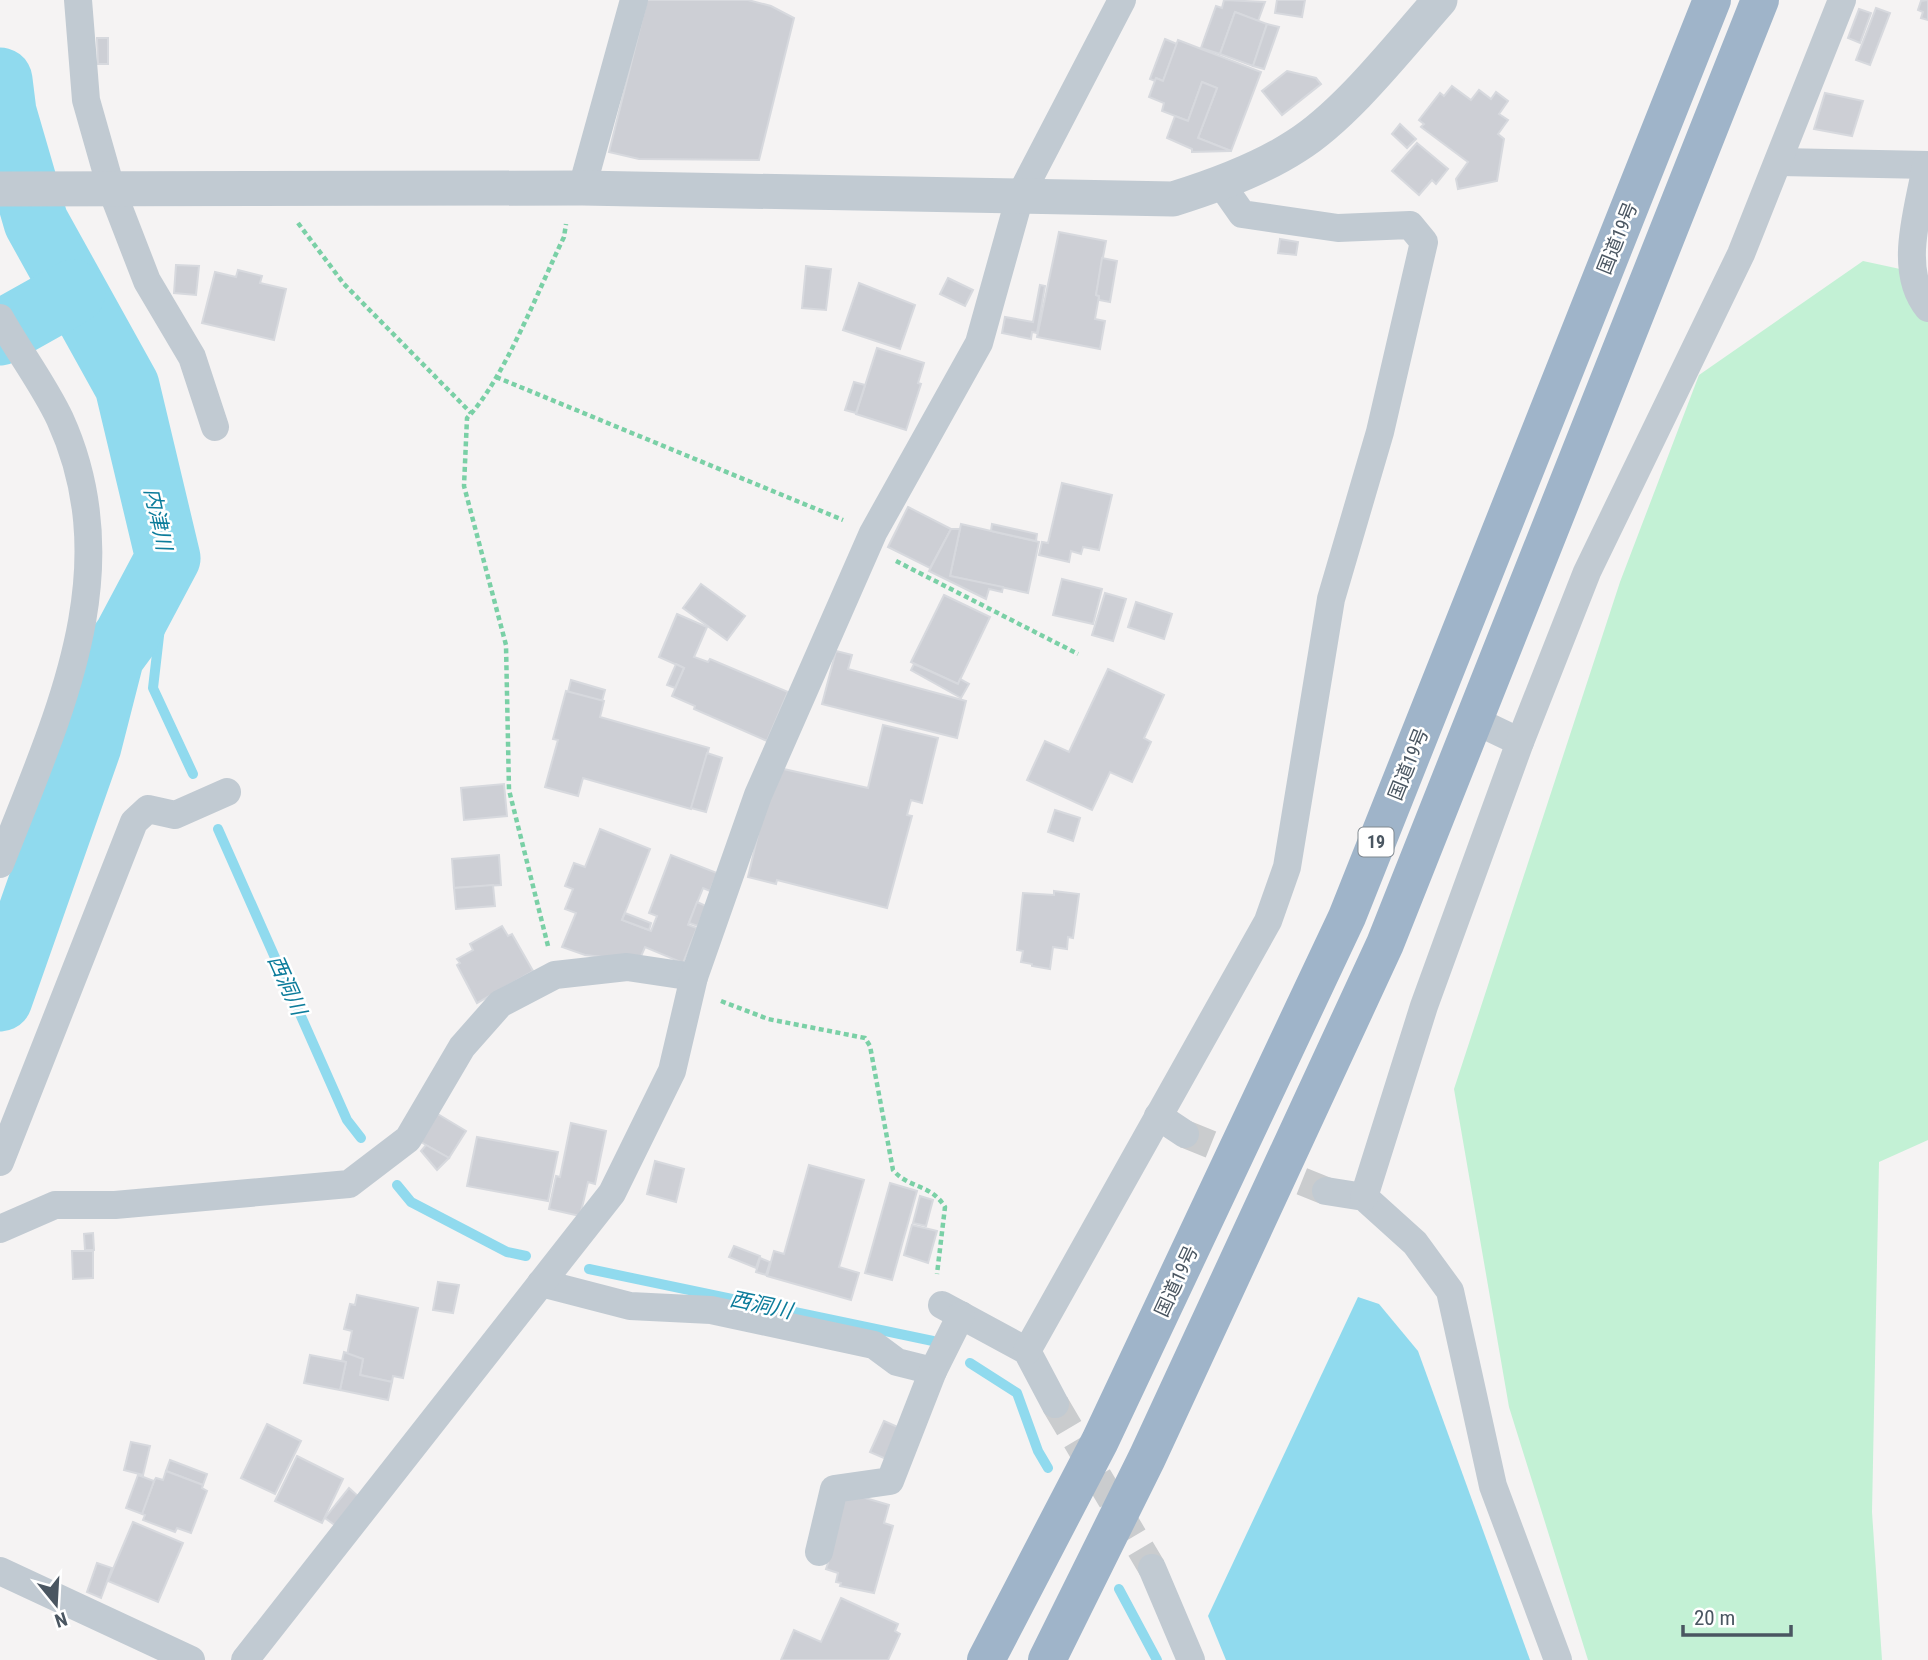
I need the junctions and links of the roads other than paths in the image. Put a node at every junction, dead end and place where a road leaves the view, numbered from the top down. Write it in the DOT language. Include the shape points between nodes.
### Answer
graph roads {
  1 [pos="78,0"];
  2 [pos="634,0"];
  3 [pos="1122,0"];
  4 [pos="1440,0"];
  5 [pos="1712,0"];
  6 [pos="1760,0"];
  7 [pos="1842,0"];
  8 [pos="1780,162"];
  9 [pos="1927,165"];
  10 [pos="1221,184"];
  11 [pos="111,188"];
  12 [pos="578,188"];
  13 [pos="0,189"];
  14 [pos="1020,196"];
  15 [pos="1928,308"];
  16 [pos="5,328"];
  17 [pos="215,427"];
  18 [pos="1474,720"];
  19 [pos="1520,741"];
  20 [pos="227,792"];
  21 [pos="0,864"];
  22 [pos="693,983"];
  23 [pos="1158,1116"];
  24 [pos="1185,1134"];
  25 [pos="0,1161"];
  26 [pos="1326,1192"];
  27 [pos="1364,1197"];
  28 [pos="0,1229"];
  29 [pos="541,1283"];
  30 [pos="1027,1351"];
  31 [pos="933,1371"];
  32 [pos="1055,1404"];
  33 [pos="819,1552"];
  34 [pos="1152,1568"];
  35 [pos="0,1571"];
  36 [pos="191,1660"];
  37 [pos="245,1660"];
  38 [pos="986,1660"];
  39 [pos="1047,1660"];
  40 [pos="1191,1660"];
  41 [pos="1558,1660"];
  1 -- 11 [label="street" via="86,100"];
  2 -- 12 [label="street"];
  3 -- 14 [label="street"];
  4 -- 10 [label="street" via="1353,97 1297,146"];
  5 -- 38 [label="highway, 国道19号 / 19" via="1346,917 1100,1441"];
  6 -- 18 [label="highway, 19"];
  7 -- 8 [label="street"];
  8 -- 9 [label="street"];
  8 -- 19 [label="street" via="1741,254 1587,572"];
  9 -- 15 [label="street" via="1911,253 1920,298"];
  10 -- 14 [label="street" via="1173,199"];
  10 -- 23 [label="street" via="1242,214 1338,228 1410,225 1424,242 1380,432 1331,599 1287,867 1268,921"];
  11 -- 12 [label="street"];
  11 -- 13 [label="street"];
  11 -- 17 [label="street" via="147,281 192,357"];
  12 -- 14 [label="street"];
  14 -- 22 [label="street" via="979,343 870,540 758,795"];
  16 -- 21 [label="street" via="60,419 78,472 90,528 90,582 84,620 51,732"];
  18 -- 19 [label="street"];
  18 -- 39 [label="highway, 19" via="1385,944 1147,1458"];
  19 -- 27 [label="street" via="1424,1006"];
  20 -- 25 [label="street" via="175,815 148,809 134,822"];
  22 -- 28 [label="street" via="627,967 555,975 500,1004 462,1047 408,1139 348,1184 115,1205 55,1205"];
  22 -- 29 [label="street" via="673,1070 612,1193"];
  23 -- 24 [label="street"];
  23 -- 30 [label="street"];
  26 -- 27 [label="street"];
  27 -- 41 [label="street" via="1415,1243 1450,1291 1493,1486"];
  29 -- 31 [label="street" via="630,1306 711,1310 874,1345 897,1362"];
  29 -- 37 [label="street"];
  30 -- 31 [label="street" via="951,1310"];
  30 -- 32 [label="street"];
  31 -- 33 [label="street" via="890,1481 834,1489"];
  34 -- 40 [label="street"];
  35 -- 36 [label="street"];
}
